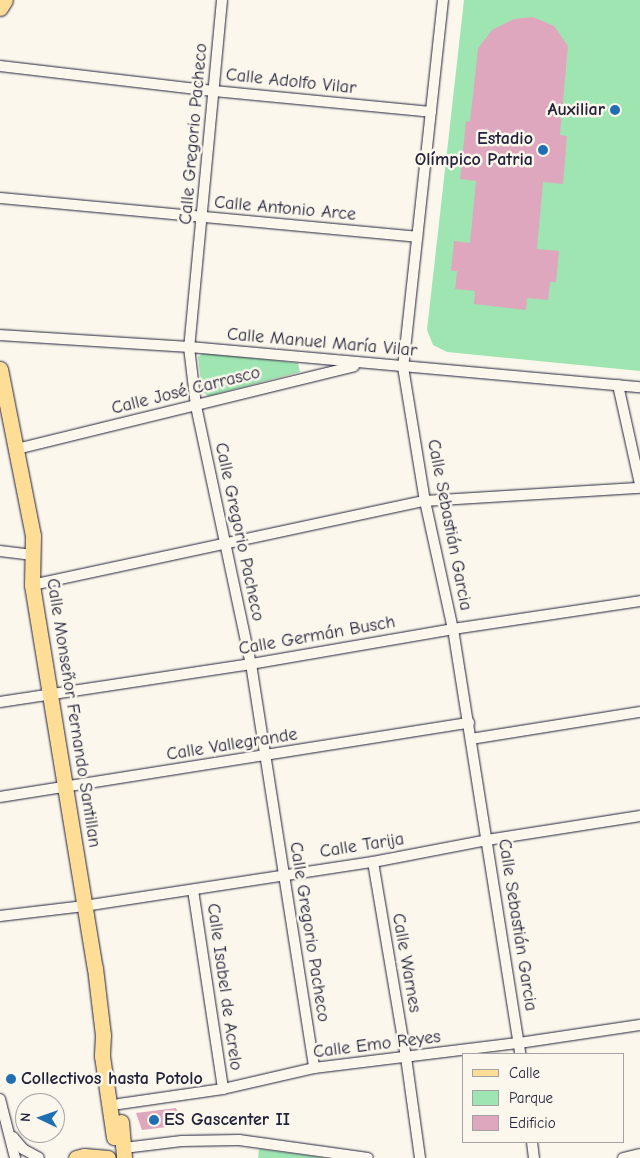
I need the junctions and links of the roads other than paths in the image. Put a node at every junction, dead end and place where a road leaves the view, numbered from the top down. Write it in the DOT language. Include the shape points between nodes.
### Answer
graph roads {
  1 [pos="4,0"];
  2 [pos="222,0"];
  3 [pos="443,0"];
  4 [pos="0,8"];
  5 [pos="0,66"];
  6 [pos="214,91"];
  7 [pos="430,112"];
  8 [pos="0,198"];
  9 [pos="202,218"];
  10 [pos="417,237"];
  11 [pos="0,335"];
  12 [pos="189,347"];
  13 [pos="362,364"];
  14 [pos="403,367"];
  15 [pos="0,368"];
  16 [pos="618,385"];
  17 [pos="640,387"];
  18 [pos="196,406"];
  19 [pos="17,449"];
  20 [pos="640,480"];
  21 [pos="640,486"];
  22 [pos="425,501"];
  23 [pos="225,545"];
  24 [pos="0,551"];
  25 [pos="33,555"];
  26 [pos="32,585"];
  27 [pos="640,601"];
  28 [pos="453,629"];
  29 [pos="251,664"];
  30 [pos="51,694"];
  31 [pos="2,701"];
  32 [pos="640,712"];
  33 [pos="469,723"];
  34 [pos="471,739"];
  35 [pos="265,756"];
  36 [pos="66,787"];
  37 [pos="0,797"];
  38 [pos="640,816"];
  39 [pos="487,840"];
  40 [pos="373,862"];
  41 [pos="283,875"];
  42 [pos="193,890"];
  43 [pos="84,906"];
  44 [pos="0,916"];
  45 [pos="640,1025"];
  46 [pos="103,1035"];
  47 [pos="519,1043"];
  48 [pos="520,1053"];
  49 [pos="406,1057"];
  50 [pos="314,1068"];
  51 [pos="223,1089"];
  52 [pos="0,1099"];
  53 [pos="119,1104"];
  54 [pos="11,1134"];
  55 [pos="532,1143"];
  56 [pos="121,1148"];
  57 [pos="640,1154"];
  58 [pos="16,1158"];
  59 [pos="39,1158"];
  60 [pos="76,1158"];
  61 [pos="103,1158"];
  62 [pos="368,1158"];
  63 [pos="420,1158"];
  64 [pos="534,1158"];
  65 [pos="623,1158"];
  1 -- 4 [label="main road"];
  2 -- 6 [label="street, Calle Gregorio Pacheco"];
  3 -- 7 [label="street, Calle Sebastián Garcia"];
  5 -- 6 [label="street, Calle Adolfo Vilar"];
  6 -- 7 [label="street, Calle Adolfo Vilar"];
  6 -- 9 [label="street, Calle Gregorio Pacheco"];
  7 -- 10 [label="street, Calle Sebastián Garcia"];
  8 -- 9 [label="street, Calle Antonio Arce"];
  9 -- 10 [label="street, Calle Antonio Arce"];
  9 -- 12 [label="street, Calle Gregorio Pacheco"];
  10 -- 14 [label="street, Calle Sebastián Garcia"];
  11 -- 12 [label="street, Calle Manuel María Vilar"];
  12 -- 13 [label="street, Calle Manuel María Vilar"];
  12 -- 18 [label="street, Calle Gregorio Pacheco"];
  13 -- 14 [label="street, Calle Manuel María Vilar"];
  13 -- 18 [label="street, Calle José Carrasco"];
  14 -- 16 [label="street, Calle Manuel María Vilar"];
  14 -- 22 [label="street, Calle Sebastián Garcia"];
  15 -- 19 [label="main road, Calle Monseñor Fernando Santillan"];
  16 -- 17 [label="street, Calle Manuel María Vilar"];
  16 -- 20 [label="street"];
  18 -- 19 [label="street, Calle José Carrasco"];
  18 -- 23 [label="street, Calle Gregorio Pacheco"];
  19 -- 25 [label="main road, Calle Monseñor Fernando Santillan" via="33,536"];
  20 -- 21 [label="street"];
  21 -- 22 [label="street"];
  22 -- 23 [label="street"];
  22 -- 28 [label="street, Calle Sebastián Garcia"];
  23 -- 26 [label="street"];
  23 -- 29 [label="street, Calle Gregorio Pacheco"];
  24 -- 25 [label="street"];
  25 -- 26 [label="main road, Calle Monseñor Fernando Santillan"];
  26 -- 30 [label="main road, Calle Monseñor Fernando Santillan"];
  27 -- 28 [label="street, Calle Germán Busch"];
  28 -- 29 [label="street, Calle Germán Busch"];
  28 -- 33 [label="street, Calle Sebastián Garcia"];
  29 -- 30 [label="street, Calle Germán Busch"];
  29 -- 35 [label="street, Calle Gregorio Pacheco"];
  30 -- 31 [label="street, Calle Germán Busch"];
  30 -- 36 [label="main road, Calle Monseñor Fernando Santillan"];
  32 -- 34 [label="street"];
  33 -- 34 [label="street, Calle Sebastián Garcia"];
  33 -- 35 [label="street, Calle Vallegrande"];
  34 -- 39 [label="street, Calle Sebastián Garcia"];
  35 -- 36 [label="street, Calle Vallegrande"];
  35 -- 41 [label="street, Calle Gregorio Pacheco"];
  36 -- 37 [label="street, Calle Vallegrande"];
  36 -- 43 [label="main road, Calle Monseñor Fernando Santillan"];
  38 -- 39 [label="street, Calle Tarija"];
  39 -- 40 [label="street, Calle Tarija"];
  39 -- 47 [label="street, Calle Sebastián Garcia"];
  40 -- 41 [label="street, Calle Tarija"];
  40 -- 49 [label="street, Calle Warnes"];
  41 -- 42 [label="street, Calle Tarija"];
  41 -- 50 [label="street, Calle Gregorio Pacheco"];
  42 -- 43 [label="street, Calle Tarija"];
  42 -- 51 [label="street, Calle Isabel de Acrelo"];
  43 -- 44 [label="street, Calle Tarija"];
  43 -- 46 [label="main road, Calle Monseñor Fernando Santillan"];
  45 -- 47 [label="street, Calle Emo Reyes"];
  46 -- 53 [label="main road, Calle Monseñor Fernando Santillan" via="110,1052"];
  46 -- 56 [label="main road, Calle Monseñor Fernando Santillan" via="102,1056"];
  47 -- 48 [label="street, Calle Sebastián Garcia"];
  47 -- 49 [label="street, Calle Emo Reyes"];
  49 -- 50 [label="street, Calle Emo Reyes"];
  49 -- 63 [label="street, Calle Warnes"];
  50 -- 51 [label="street, Calle Emo Reyes"];
  51 -- 53 [label="street, Calle Emo Reyes"];
  52 -- 54 [label="street"];
  53 -- 56 [label="main road, Calle Monseñor Fernando Santillan"];
  54 -- 58 [label="street"];
  54 -- 59 [label="street" via="23,1149"];
  55 -- 64 [label="street"];
  56 -- 62 [label="street" via="182,1141 239,1140"];
  57 -- 65 [label="street"];
  60 -- 61 [label="main road"];
}
